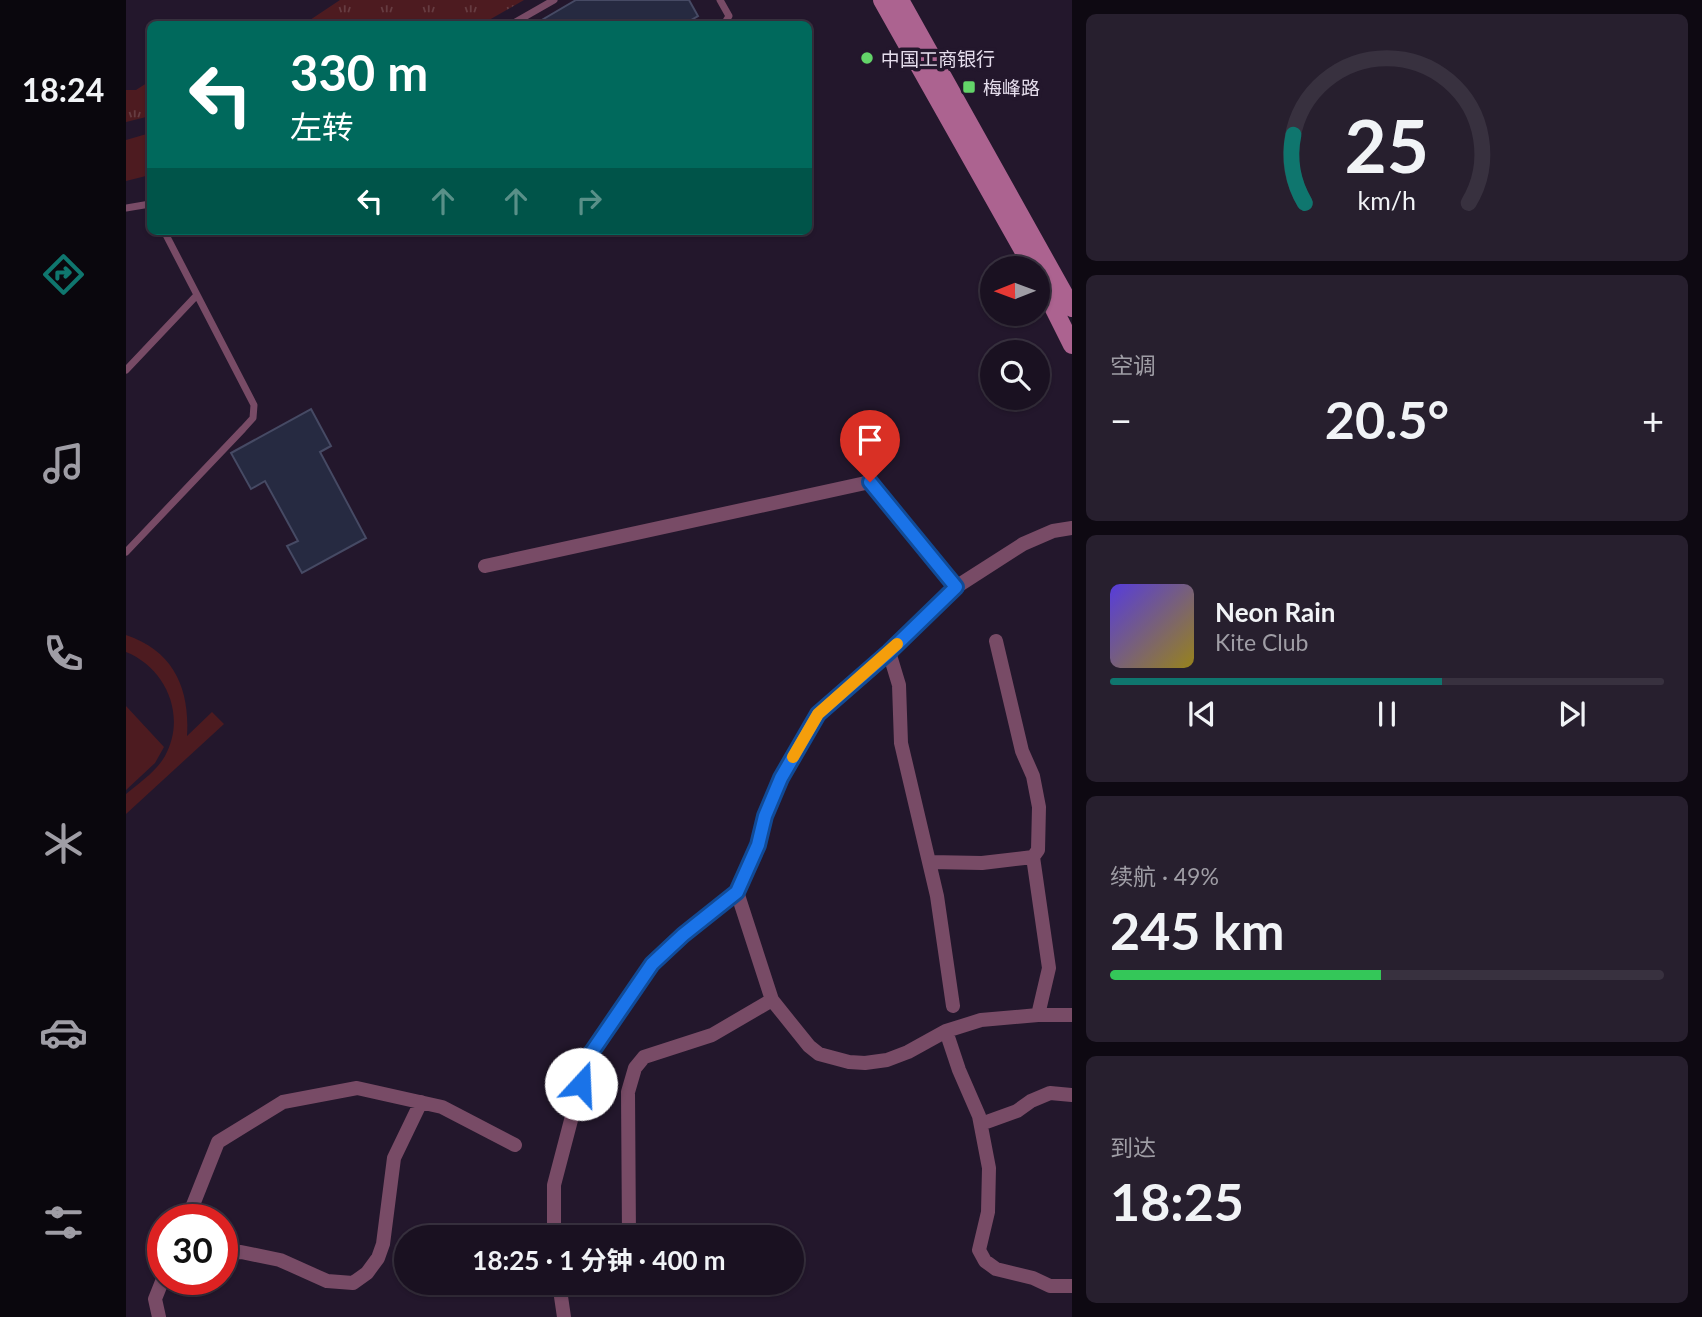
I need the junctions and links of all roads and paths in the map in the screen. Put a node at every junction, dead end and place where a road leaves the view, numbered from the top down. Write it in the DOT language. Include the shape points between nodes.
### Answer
graph roads {
  1 [pos="554,0"];
  2 [pos="720,0"];
  3 [pos="882,0"];
  4 [pos="900,0"];
  5 [pos="517,21"];
  6 [pos="727,21"];
  7 [pos="147,204"];
  8 [pos="126,208"];
  9 [pos="166,235"];
  10 [pos="1026,256"];
  11 [pos="197,295"];
  12 [pos="1050,301"];
  13 [pos="1071,303"];
  14 [pos="1072,345"];
  15 [pos="126,370"];
  16 [pos="1072,528"];
  17 [pos="126,552"];
  18 [pos="485,566"];
  19 [pos="956,587"];
  20 [pos="996,641"];
  21 [pos="889,652"];
  22 [pos="1033,858"];
  23 [pos="930,862"];
  24 [pos="737,892"];
  25 [pos="772,1000"];
  26 [pos="953,1006"];
  27 [pos="1038,1015"];
  28 [pos="1072,1015"];
  29 [pos="946,1031"];
  30 [pos="1072,1095"];
  31 [pos="421,1102"];
  32 [pos="981,1124"];
  33 [pos="515,1145"];
  34 [pos="193,1204"];
  35 [pos="554,1225"];
  36 [pos="629,1225"];
  37 [pos="238,1252"];
  38 [pos="1072,1286"];
  39 [pos="157,1295"];
  40 [pos="561,1295"];
  41 [pos="159,1317"];
  42 [pos="564,1317"];
  1 -- 5 [label="lane"];
  2 -- 6 [label="lane" via="729,16"];
  3 -- 10 [label="main road"];
  4 -- 13 [label="main road"];
  7 -- 8 [label="lane"];
  9 -- 11 [label="lane"];
  11 -- 15 [label="lane"];
  11 -- 17 [label="lane" via="254,405 253,418"];
  12 -- 14 [label="main road"];
  16 -- 19 [label="street" via="1023,544"];
  18 -- 19 [label="street" via="870,482"];
  19 -- 21 [label="street"];
  20 -- 22 [label="street" via="1022,751 1034,776 1039,840"];
  21 -- 23 [label="street" via="899,685 901,743"];
  21 -- 24 [label="street" via="818,714 781,778"];
  22 -- 23 [label="street"];
  22 -- 27 [label="street" via="1049,968"];
  23 -- 26 [label="street"];
  24 -- 25 [label="street"];
  24 -- 35 [label="street" via="652,964 587,1059 554,1185"];
  25 -- 29 [label="street" via="809,1046 819,1054 849,1062 887,1060"];
  25 -- 36 [label="street" via="712,1035 644,1057 635,1068 628,1092"];
  27 -- 28 [label="street"];
  27 -- 29 [label="street" via="981,1020"];
  29 -- 32 [label="street"];
  30 -- 32 [label="street" via="1050,1093"];
  31 -- 33 [label="street" via="442,1107"];
  31 -- 34 [label="street" via="358,1088 283,1102 218,1142"];
  31 -- 37 [label="street" via="394,1158 383,1244 367,1273 353,1283 327,1281 280,1260"];
  32 -- 38 [label="street" via="989,1168 988,1212 979,1250 985,1261 996,1269 1050,1286"];
  39 -- 41 [label="street"];
  40 -- 42 [label="street"];
}
